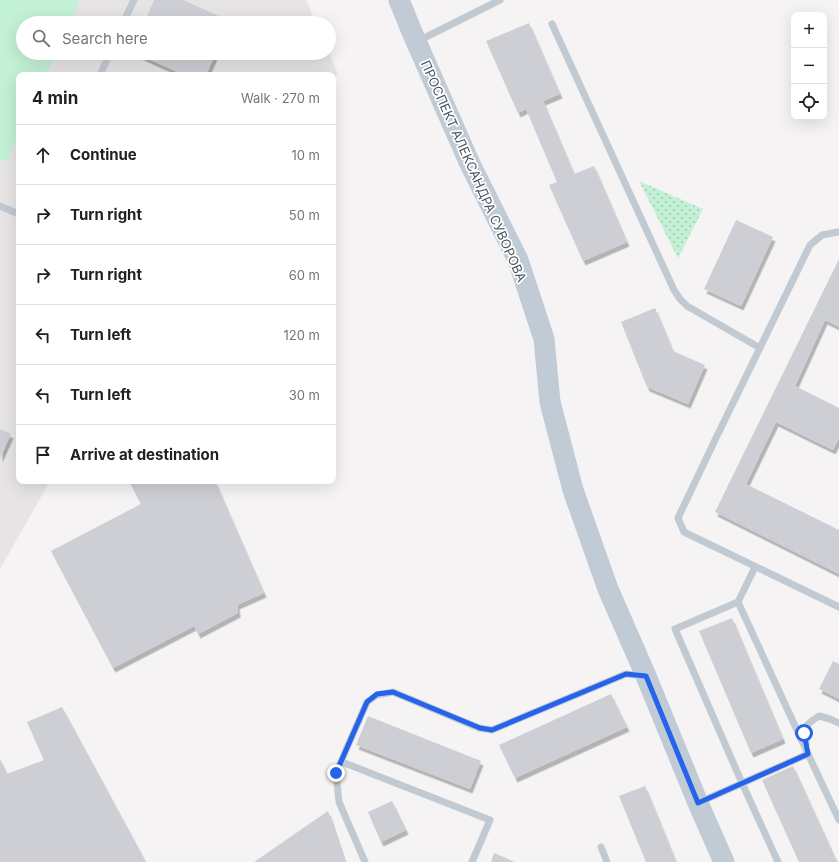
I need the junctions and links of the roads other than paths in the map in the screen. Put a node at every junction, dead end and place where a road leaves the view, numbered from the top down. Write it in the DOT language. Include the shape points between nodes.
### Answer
graph roads {
  1 [pos="134,0"];
  2 [pos="399,0"];
  3 [pos="500,0"];
  4 [pos="127,16"];
  5 [pos="552,24"];
  6 [pos="416,42"];
  7 [pos="107,60"];
  8 [pos="101,72"];
  9 [pos="0,206"];
  10 [pos="16,213"];
  11 [pos="839,232"];
  12 [pos="760,348"];
  13 [pos="755,567"];
  14 [pos="738,602"];
  15 [pos="839,607"];
  16 [pos="646,676"];
  17 [pos="839,723"];
  18 [pos="808,754"];
  19 [pos="342,762"];
  20 [pos="742,783"];
  21 [pos="698,803"];
  22 [pos="839,820"];
  23 [pos="601,847"];
  24 [pos="366,862"];
  25 [pos="472,862"];
  26 [pos="607,862"];
  27 [pos="724,862"];
  28 [pos="778,862"];
  1 -- 4 [label="lane"];
  2 -- 6 [label="street, ПРОСПЕКТ АЛЕКСАНДРА СУВОРОВА"];
  3 -- 6 [label="lane"];
  5 -- 12 [label="lane" via="676,295 688,306"];
  6 -- 16 [label="street, ПРОСПЕКТ АЛЕКСАНДРА СУВОРОВА" via="470,164 518,260 544,339 550,402 573,490 608,589"];
  7 -- 8 [label="lane"];
  9 -- 10 [label="lane"];
  11 -- 12 [label="lane" via="822,235 810,245"];
  12 -- 13 [label="lane" via="678,518 684,532"];
  13 -- 14 [label="lane"];
  13 -- 15 [label="lane"];
  14 -- 18 [label="lane"];
  14 -- 20 [label="lane" via="675,629"];
  16 -- 19 [label="lane" via="626,674 492,730 480,728 393,692 377,694 367,702"];
  16 -- 21 [label="street, ПРОСПЕКТ АЛЕКСАНДРА СУВОРОВА"];
  17 -- 18 [label="lane" via="819,716 807,724 804,733"];
  18 -- 20 [label="lane"];
  18 -- 22 [label="lane"];
  19 -- 24 [label="lane" via="336,773 339,802"];
  19 -- 25 [label="lane" via="490,820"];
  20 -- 21 [label="lane"];
  20 -- 28 [label="lane"];
  21 -- 27 [label="street, ПРОСПЕКТ АЛЕКСАНДРА СУВОРОВА"];
  23 -- 26 [label="lane"];
}
